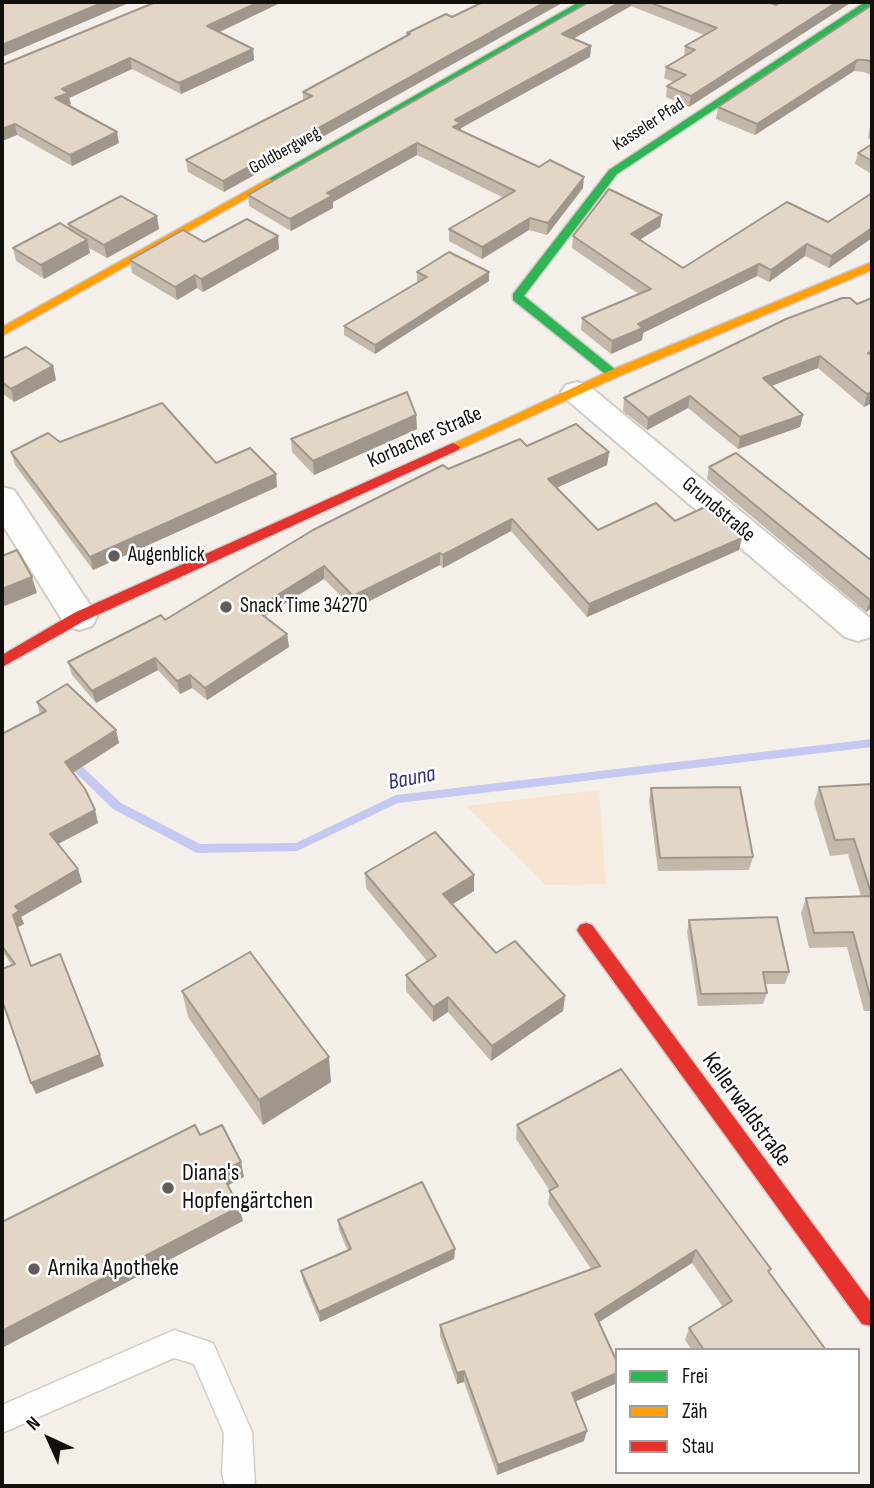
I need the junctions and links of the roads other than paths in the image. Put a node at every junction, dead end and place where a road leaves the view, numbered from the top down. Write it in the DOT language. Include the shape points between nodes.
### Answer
graph roads {
  1 [pos="585,2"];
  2 [pos="871,2"];
  3 [pos="872,266"];
  4 [pos="2,332"];
  5 [pos="613,374"];
  6 [pos="577,392"];
  7 [pos="2,498"];
  8 [pos="79,617"];
  9 [pos="859,628"];
  10 [pos="2,662"];
  11 [pos="586,930"];
  12 [pos="871,1318"];
  13 [pos="2,1419"];
  14 [pos="240,1486"];
  1 -- 4 [label="street, Goldbergweg"];
  2 -- 5 [label="street, Kasseler Pfad" via="613,172 517,297"];
  3 -- 5 [label="street, Korbacher Straße"];
  5 -- 6 [label="street, Korbacher Straße"];
  6 -- 8 [label="street, Korbacher Straße"];
  6 -- 9 [label="street, Grundstraße"];
  7 -- 8 [label="street"];
  8 -- 10 [label="street, Korbacher Straße"];
  11 -- 12 [label="street, Kellerwaldstraße"];
  13 -- 14 [label="lane" via="174,1345 203,1353 239,1432"];
}
